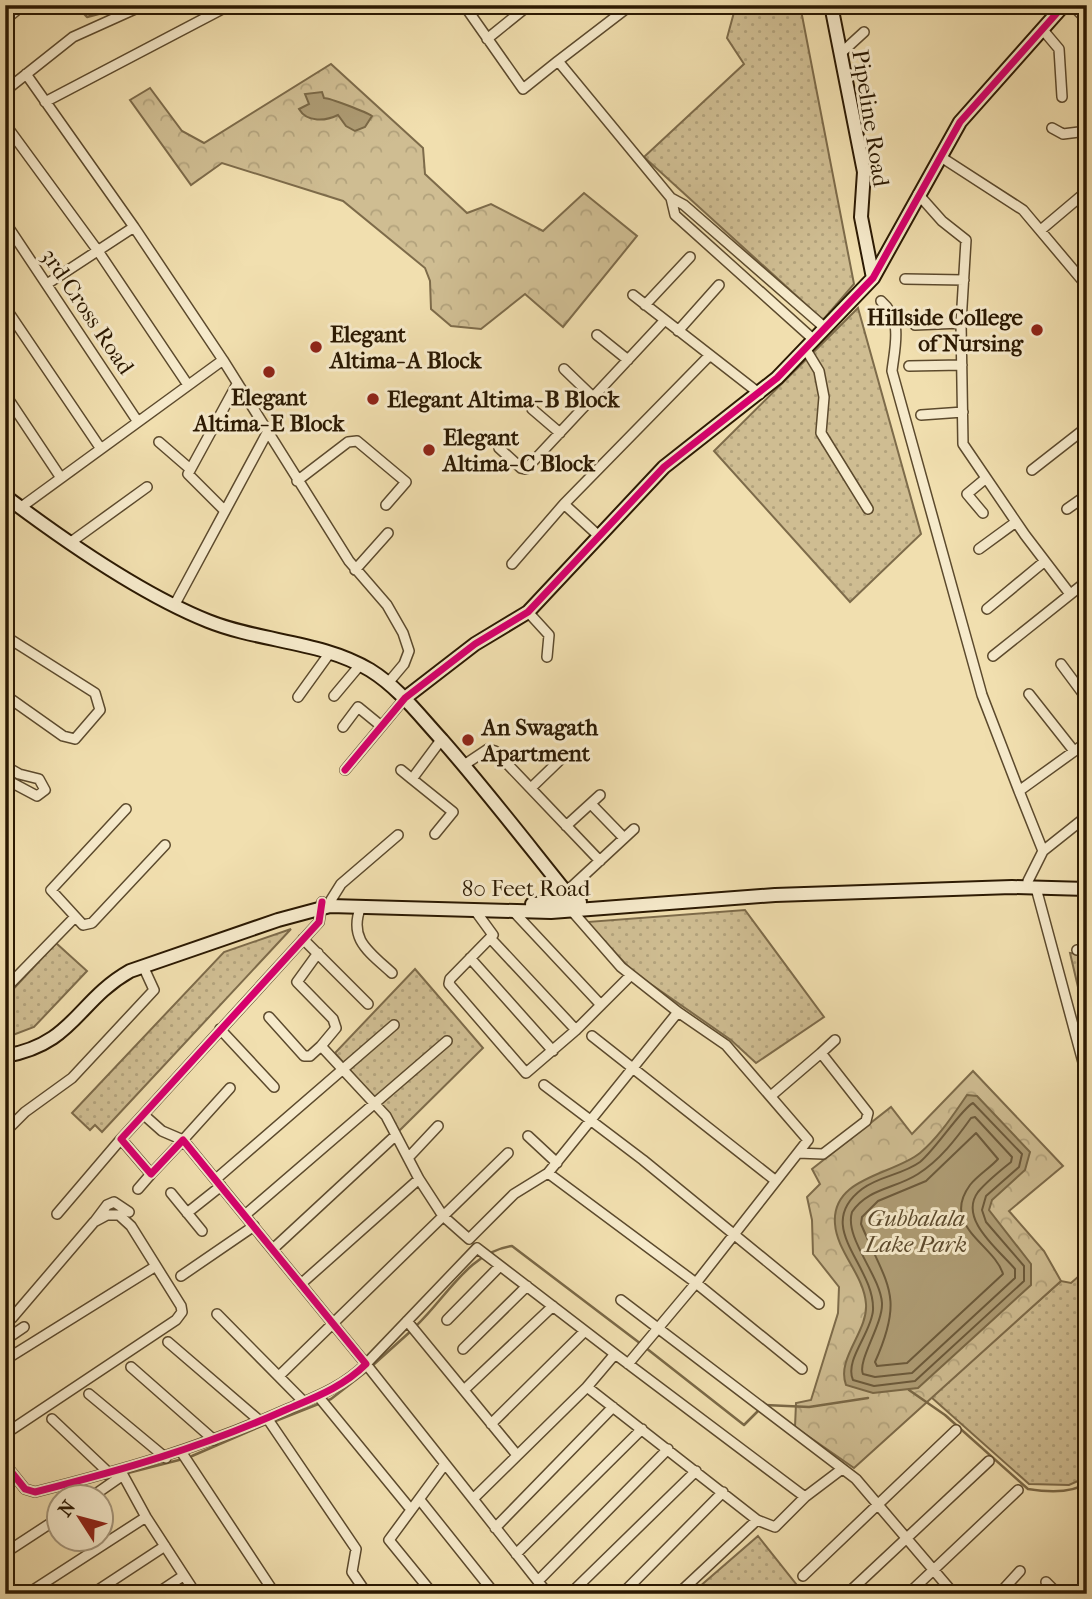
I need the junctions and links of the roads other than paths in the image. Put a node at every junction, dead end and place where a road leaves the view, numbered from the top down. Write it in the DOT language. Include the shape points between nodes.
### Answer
graph roads {
  1 [pos="23,5"];
  2 [pos="144,5"];
  3 [pos="230,5"];
  4 [pos="464,5"];
  5 [pos="529,5"];
  6 [pos="631,5"];
  7 [pos="831,5"];
  8 [pos="1064,5"];
  9 [pos="1072,5"];
  10 [pos="122,9"];
  11 [pos="5,20"];
  12 [pos="1087,20"];
  13 [pos="1043,30"];
  14 [pos="864,33"];
  15 [pos="487,38"];
  16 [pos="840,54"];
  17 [pos="558,61"];
  18 [pos="26,74"];
  19 [pos="5,91"];
  20 [pos="1062,97"];
  21 [pos="46,102"];
  22 [pos="5,124"];
  23 [pos="1052,128"];
  24 [pos="1087,131"];
  25 [pos="941,157"];
  26 [pos="1087,191"];
  27 [pos="918,194"];
  28 [pos="671,198"];
  29 [pos="5,222"];
  30 [pos="134,227"];
  31 [pos="1042,229"];
  32 [pos="98,251"];
  33 [pos="690,257"];
  34 [pos="873,278"];
  35 [pos="905,279"];
  36 [pos="964,281"];
  37 [pos="47,284"];
  38 [pos="719,285"];
  39 [pos="1087,286"];
  40 [pos="633,295"];
  41 [pos="881,301"];
  42 [pos="645,305"];
  43 [pos="5,307"];
  44 [pos="664,321"];
  45 [pos="961,323"];
  46 [pos="915,325"];
  47 [pos="824,327"];
  48 [pos="678,331"];
  49 [pos="597,335"];
  50 [pos="809,343"];
  51 [pos="710,355"];
  52 [pos="223,360"];
  53 [pos="628,360"];
  54 [pos="962,365"];
  55 [pos="909,366"];
  56 [pos="564,369"];
  57 [pos="237,384"];
  58 [pos="188,385"];
  59 [pos="5,394"];
  60 [pos="760,394"];
  61 [pos="593,397"];
  62 [pos="532,409"];
  63 [pos="962,412"];
  64 [pos="921,415"];
  65 [pos="138,422"];
  66 [pos="1087,427"];
  67 [pos="267,433"];
  68 [pos="559,433"];
  69 [pos="159,442"];
  70 [pos="499,448"];
  71 [pos="101,449"];
  72 [pos="189,468"];
  73 [pos="1032,470"];
  74 [pos="61,478"];
  75 [pos="985,479"];
  76 [pos="297,481"];
  77 [pos="147,487"];
  78 [pos="5,496"];
  79 [pos="1086,497"];
  80 [pos="386,505"];
  81 [pos="564,505"];
  82 [pos="20,508"];
  83 [pos="868,509"];
  84 [pos="1068,509"];
  85 [pos="225,512"];
  86 [pos="983,513"];
  87 [pos="1016,523"];
  88 [pos="388,533"];
  89 [pos="600,537"];
  90 [pos="71,542"];
  91 [pos="979,550"];
  92 [pos="1045,561"];
  93 [pos="512,564"];
  94 [pos="355,569"];
  95 [pos="1087,581"];
  96 [pos="1070,594"];
  97 [pos="175,604"];
  98 [pos="987,609"];
  99 [pos="528,612"];
  100 [pos="5,636"];
  101 [pos="329,654"];
  102 [pos="993,656"];
  103 [pos="547,657"];
  104 [pos="1061,664"];
  105 [pos="360,665"];
  106 [pos="388,683"];
  107 [pos="1029,694"];
  108 [pos="5,695"];
  109 [pos="334,696"];
  110 [pos="298,697"];
  111 [pos="405,698"];
  112 [pos="1087,699"];
  113 [pos="380,725"];
  114 [pos="343,727"];
  115 [pos="441,740"];
  116 [pos="1087,742"];
  117 [pos="1074,751"];
  118 [pos="561,759"];
  119 [pos="464,765"];
  120 [pos="5,766"];
  121 [pos="345,770"];
  122 [pos="401,770"];
  123 [pos="5,779"];
  124 [pos="412,779"];
  125 [pos="531,788"];
  126 [pos="1019,791"];
  127 [pos="600,794"];
  128 [pos="591,804"];
  129 [pos="126,809"];
  130 [pos="1087,816"];
  131 [pos="566,826"];
  132 [pos="634,829"];
  133 [pos="435,834"];
  134 [pos="398,835"];
  135 [pos="624,838"];
  136 [pos="165,845"];
  137 [pos="1044,851"];
  138 [pos="600,861"];
  139 [pos="1087,883"];
  140 [pos="1034,884"];
  141 [pos="1087,889"];
  142 [pos="569,902"];
  143 [pos="325,903"];
  144 [pos="361,906"];
  145 [pos="474,909"];
  146 [pos="513,911"];
  147 [pos="75,917"];
  148 [pos="303,939"];
  149 [pos="491,939"];
  150 [pos="318,953"];
  151 [pos="470,958"];
  152 [pos="143,966"];
  153 [pos="392,973"];
  154 [pos="631,975"];
  155 [pos="5,989"];
  156 [pos="368,1004"];
  157 [pos="601,1006"];
  158 [pos="678,1012"];
  159 [pos="269,1017"];
  160 [pos="394,1025"];
  161 [pos="1087,1025"];
  162 [pos="1074,1028"];
  163 [pos="220,1029"];
  164 [pos="576,1030"];
  165 [pos="592,1036"];
  166 [pos="835,1040"];
  167 [pos="447,1041"];
  168 [pos="321,1046"];
  169 [pos="5,1050"];
  170 [pos="553,1051"];
  171 [pos="821,1052"];
  172 [pos="1084,1054"];
  173 [pos="5,1056"];
  174 [pos="634,1068"];
  175 [pos="341,1069"];
  176 [pos="1087,1077"];
  177 [pos="544,1085"];
  178 [pos="274,1087"];
  179 [pos="230,1088"];
  180 [pos="772,1095"];
  181 [pos="372,1103"];
  182 [pos="144,1115"];
  183 [pos="591,1121"];
  184 [pos="438,1126"];
  185 [pos="5,1132"];
  186 [pos="396,1135"];
  187 [pos="528,1136"];
  188 [pos="121,1139"];
  189 [pos="183,1140"];
  190 [pos="508,1153"];
  191 [pos="798,1153"];
  192 [pos="408,1158"];
  193 [pos="557,1163"];
  194 [pos="548,1173"];
  195 [pos="151,1174"];
  196 [pos="419,1180"];
  197 [pos="776,1181"];
  198 [pos="219,1182"];
  199 [pos="138,1189"];
  200 [pos="171,1193"];
  201 [pos="129,1212"];
  202 [pos="187,1213"];
  203 [pos="57,1214"];
  204 [pos="245,1215"];
  205 [pos="443,1216"];
  206 [pos="94,1222"];
  207 [pos="254,1226"];
  208 [pos="202,1231"];
  209 [pos="733,1236"];
  210 [pos="469,1239"];
  211 [pos="274,1248"];
  212 [pos="477,1248"];
  213 [pos="156,1266"];
  214 [pos="500,1266"];
  215 [pos="181,1276"];
  216 [pos="302,1283"];
  217 [pos="696,1283"];
  218 [pos="527,1286"];
  219 [pos="621,1300"];
  220 [pos="819,1304"];
  221 [pos="553,1306"];
  222 [pos="217,1314"];
  223 [pos="12,1318"];
  224 [pos="447,1320"];
  225 [pos="407,1321"];
  226 [pos="332,1322"];
  227 [pos="24,1327"];
  228 [pos="659,1328"];
  229 [pos="585,1331"];
  230 [pos="8,1338"];
  231 [pos="168,1342"];
  232 [pos="463,1349"];
  233 [pos="19,1350"];
  234 [pos="615,1354"];
  235 [pos="5,1360"];
  236 [pos="366,1364"];
  237 [pos="628,1364"];
  238 [pos="131,1367"];
  239 [pos="802,1368"];
  240 [pos="279,1376"];
  241 [pos="587,1387"];
  242 [pos="464,1390"];
  243 [pos="89,1394"];
  244 [pos="318,1396"];
  245 [pos="304,1402"];
  246 [pos="613,1407"];
  247 [pos="52,1419"];
  248 [pos="267,1421"];
  249 [pos="491,1424"];
  250 [pos="642,1429"];
  251 [pos="956,1430"];
  252 [pos="5,1434"];
  253 [pos="214,1440"];
  254 [pos="668,1449"];
  255 [pos="182,1453"];
  256 [pos="517,1455"];
  257 [pos="166,1458"];
  258 [pos="989,1461"];
  259 [pos="5,1464"];
  260 [pos="445,1464"];
  261 [pos="842,1469"];
  262 [pos="696,1471"];
  263 [pos="109,1473"];
  264 [pos="110,1484"];
  265 [pos="1018,1489"];
  266 [pos="723,1492"];
  267 [pos="806,1497"];
  268 [pos="472,1499"];
  269 [pos="420,1500"];
  270 [pos="877,1504"];
  271 [pos="408,1506"];
  272 [pos="146,1517"];
  273 [pos="757,1520"];
  274 [pos="46,1526"];
  275 [pos="495,1528"];
  276 [pos="907,1537"];
  277 [pos="164,1546"];
  278 [pos="5,1553"];
  279 [pos="516,1554"];
  280 [pos="935,1569"];
  281 [pos="1020,1572"];
  282 [pos="183,1576"];
  283 [pos="803,1576"];
  284 [pos="538,1581"];
  285 [pos="1046,1582"];
  286 [pos="27,1594"];
  287 [pos="92,1594"];
  288 [pos="156,1594"];
  289 [pos="196,1594"];
  290 [pos="275,1594"];
  291 [pos="367,1594"];
  292 [pos="433,1594"];
  293 [pos="495,1594"];
  294 [pos="548,1594"];
  295 [pos="570,1594"];
  296 [pos="622,1594"];
  297 [pos="678,1594"];
  298 [pos="847,1594"];
  299 [pos="908,1594"];
  300 [pos="954,1594"];
  301 [pos="999,1594"];
  302 [pos="1058,1594"];
  1 -- 11 [label="street"];
  2 -- 10 [label="street"];
  3 -- 21 [label="street"];
  4 -- 15 [label="street"];
  5 -- 15 [label="street"];
  6 -- 17 [label="street"];
  7 -- 16 [label="street, Pipeline Road"];
  8 -- 13 [label="street"];
  9 -- 12 [label="street"];
  10 -- 18 [label="street" via="73,37"];
  13 -- 20 [label="street" via="1059,48"];
  13 -- 25 [label="street" via="960,122"];
  14 -- 16 [label="street"];
  15 -- 17 [label="street" via="523,89"];
  16 -- 34 [label="street, Pipeline Road" via="864,173 861,217"];
  17 -- 28 [label="street"];
  18 -- 19 [label="street"];
  18 -- 21 [label="street"];
  21 -- 30 [label="street"];
  22 -- 32 [label="street"];
  23 -- 24 [label="street" via="1063,134"];
  25 -- 27 [label="street"];
  25 -- 31 [label="street" via="1023,210"];
  26 -- 31 [label="street"];
  27 -- 34 [label="street"];
  27 -- 36 [label="street" via="966,240"];
  28 -- 47 [label="street"];
  28 -- 50 [label="street" via="675,215"];
  29 -- 37 [label="street, 3rd Cross Road"];
  30 -- 32 [label="street"];
  30 -- 52 [label="street"];
  31 -- 39 [label="street"];
  32 -- 37 [label="street"];
  32 -- 58 [label="street"];
  33 -- 42 [label="street"];
  34 -- 47 [label="street"];
  35 -- 36 [label="street"];
  36 -- 45 [label="street"];
  37 -- 65 [label="street, 3rd Cross Road"];
  38 -- 48 [label="street"];
  40 -- 42 [label="street"];
  41 -- 126 [label="street" via="895,320 892,371 973,664"];
  42 -- 44 [label="street"];
  43 -- 71 [label="street"];
  44 -- 48 [label="street"];
  44 -- 53 [label="street"];
  45 -- 46 [label="street"];
  45 -- 54 [label="street"];
  47 -- 50 [label="street"];
  48 -- 51 [label="street"];
  49 -- 53 [label="street"];
  50 -- 60 [label="street"];
  50 -- 83 [label="street" via="824,397 821,433"];
  51 -- 60 [label="street"];
  51 -- 81 [label="street"];
  52 -- 57 [label="street"];
  52 -- 58 [label="street"];
  53 -- 61 [label="street"];
  54 -- 55 [label="street"];
  54 -- 63 [label="street"];
  56 -- 61 [label="street"];
  57 -- 67 [label="street"];
  57 -- 72 [label="street"];
  58 -- 65 [label="street"];
  59 -- 74 [label="street"];
  60 -- 89 [label="street" via="664,467"];
  61 -- 68 [label="street"];
  62 -- 68 [label="street"];
  63 -- 64 [label="street"];
  63 -- 75 [label="street" via="963,444"];
  65 -- 71 [label="street"];
  66 -- 73 [label="street"];
  67 -- 76 [label="street"];
  67 -- 85 [label="street"];
  68 -- 70 [label="street" via="526,469"];
  69 -- 72 [label="street"];
  71 -- 74 [label="street"];
  72 -- 85 [label="street" via="189,478"];
  74 -- 82 [label="street"];
  75 -- 86 [label="street" via="967,494"];
  75 -- 87 [label="street"];
  76 -- 80 [label="street" via="357,440 406,482"];
  76 -- 94 [label="street"];
  77 -- 90 [label="street"];
  78 -- 82 [label="street"];
  79 -- 84 [label="street"];
  81 -- 89 [label="street"];
  81 -- 93 [label="street"];
  82 -- 90 [label="street"];
  85 -- 97 [label="street"];
  87 -- 91 [label="street"];
  87 -- 92 [label="street"];
  88 -- 94 [label="street"];
  89 -- 99 [label="street"];
  90 -- 97 [label="street"];
  92 -- 96 [label="street"];
  92 -- 98 [label="street"];
  94 -- 106 [label="street" via="387,606 408,645 407,658"];
  95 -- 96 [label="street"];
  96 -- 102 [label="street"];
  97 -- 101 [label="street" via="223,626"];
  99 -- 103 [label="street" via="549,635"];
  99 -- 111 [label="street"];
  100 -- 108 [label="street" via="95,694 100,710 75,739 63,736"];
  101 -- 105 [label="street"];
  101 -- 110 [label="street"];
  104 -- 112 [label="street"];
  105 -- 106 [label="street"];
  105 -- 109 [label="street"];
  106 -- 111 [label="street"];
  107 -- 117 [label="street"];
  111 -- 113 [label="street"];
  111 -- 115 [label="street"];
  113 -- 114 [label="street" via="358,707"];
  113 -- 121 [label="street"];
  115 -- 119 [label="street"];
  115 -- 124 [label="street"];
  116 -- 117 [label="street"];
  117 -- 126 [label="street"];
  118 -- 125 [label="street"];
  119 -- 125 [label="street" via="491,748"];
  119 -- 142 [label="street"];
  120 -- 123 [label="street" via="39,779 45,790 37,796"];
  122 -- 124 [label="street"];
  124 -- 133 [label="street" via="453,812"];
  125 -- 131 [label="street"];
  126 -- 137 [label="street"];
  127 -- 128 [label="street"];
  128 -- 131 [label="street"];
  128 -- 135 [label="street"];
  129 -- 147 [label="street" via="52,886 52,893"];
  130 -- 137 [label="street"];
  131 -- 138 [label="street"];
  132 -- 135 [label="street"];
  134 -- 143 [label="street"];
  135 -- 138 [label="street"];
  136 -- 147 [label="street" via="92,923 83,925"];
  137 -- 140 [label="street"];
  138 -- 142 [label="street"];
  139 -- 140 [label="street, 80 Feet Road"];
  140 -- 141 [label="street, 80 Feet Road"];
  140 -- 142 [label="street, 80 Feet Road" via="775,889"];
  140 -- 162 [label="street"];
  142 -- 143 [label="street, 80 Feet Road"];
  142 -- 146 [label="street, 80 Feet Road"];
  142 -- 154 [label="street"];
  143 -- 144 [label="street, 80 Feet Road"];
  143 -- 148 [label="street" via="319,922"];
  143 -- 152 [label="street, 80 Feet Road"];
  143 -- 169 [label="street, 80 Feet Road" via="127,966 105,980 46,1038"];
  144 -- 145 [label="street, 80 Feet Road"];
  144 -- 153 [label="street" via="355,923 359,940"];
  145 -- 146 [label="street, 80 Feet Road"];
  145 -- 149 [label="street" via="491,931"];
  146 -- 157 [label="street"];
  147 -- 155 [label="street"];
  148 -- 150 [label="street"];
  148 -- 163 [label="street"];
  149 -- 151 [label="street"];
  149 -- 164 [label="street"];
  150 -- 156 [label="street"];
  150 -- 168 [label="street" via="297,982 333,1019 336,1028"];
  151 -- 170 [label="street"];
  151 -- 170 [label="street" via="449,984 523,1071 530,1072"];
  152 -- 173 [label="street, 80 Feet Road" via="109,985 49,1043"];
  152 -- 185 [label="street" via="153,990 72,1078"];
  154 -- 157 [label="street"];
  154 -- 158 [label="street"];
  157 -- 164 [label="street"];
  158 -- 174 [label="street"];
  158 -- 180 [label="street" via="726,1045"];
  159 -- 168 [label="street" via="304,1056"];
  160 -- 175 [label="street"];
  161 -- 162 [label="street"];
  162 -- 172 [label="street"];
  163 -- 178 [label="street"];
  163 -- 182 [label="street"];
  164 -- 170 [label="street"];
  165 -- 174 [label="street"];
  166 -- 171 [label="street"];
  167 -- 181 [label="street"];
  168 -- 175 [label="street"];
  171 -- 180 [label="street"];
  171 -- 191 [label="street" via="868,1116 823,1154"];
  172 -- 176 [label="street"];
  174 -- 183 [label="street"];
  174 -- 197 [label="street"];
  175 -- 181 [label="street"];
  175 -- 198 [label="street"];
  177 -- 183 [label="street"];
  179 -- 189 [label="street"];
  180 -- 191 [label="street" via="808,1140"];
  181 -- 186 [label="street"];
  181 -- 204 [label="street"];
  182 -- 188 [label="street"];
  182 -- 189 [label="street" via="162,1131"];
  183 -- 193 [label="street"];
  183 -- 209 [label="street"];
  184 -- 192 [label="street"];
  186 -- 192 [label="street"];
  186 -- 211 [label="street"];
  187 -- 193 [label="street"];
  188 -- 195 [label="street"];
  188 -- 203 [label="street"];
  189 -- 195 [label="street"];
  189 -- 198 [label="street"];
  190 -- 205 [label="street"];
  191 -- 197 [label="street"];
  192 -- 196 [label="street"];
  193 -- 194 [label="street"];
  194 -- 210 [label="street" via="514,1194"];
  194 -- 217 [label="street"];
  195 -- 199 [label="street"];
  196 -- 205 [label="street"];
  196 -- 216 [label="street"];
  197 -- 209 [label="street"];
  198 -- 202 [label="street"];
  198 -- 204 [label="street"];
  200 -- 202 [label="street"];
  201 -- 206 [label="street" via="114,1202"];
  202 -- 208 [label="street"];
  204 -- 207 [label="street"];
  205 -- 210 [label="street"];
  205 -- 226 [label="street"];
  206 -- 213 [label="street" via="119,1215"];
  206 -- 223 [label="street"];
  207 -- 211 [label="street"];
  207 -- 215 [label="street"];
  209 -- 217 [label="street"];
  209 -- 220 [label="street"];
  210 -- 212 [label="street"];
  211 -- 216 [label="street"];
  212 -- 214 [label="street"];
  212 -- 225 [label="street"];
  213 -- 233 [label="street"];
  213 -- 252 [label="street" via="181,1306 176,1320"];
  214 -- 218 [label="street"];
  214 -- 224 [label="street"];
  216 -- 226 [label="street"];
  217 -- 228 [label="street"];
  217 -- 239 [label="street"];
  218 -- 221 [label="street"];
  218 -- 232 [label="street"];
  219 -- 228 [label="street"];
  221 -- 229 [label="street"];
  221 -- 242 [label="street"];
  222 -- 240 [label="street"];
  225 -- 236 [label="street"];
  225 -- 242 [label="street"];
  226 -- 236 [label="street"];
  226 -- 240 [label="street"];
  227 -- 230 [label="street"];
  228 -- 237 [label="street"];
  228 -- 261 [label="street"];
  229 -- 234 [label="street"];
  229 -- 249 [label="street"];
  230 -- 233 [label="street"];
  231 -- 248 [label="street"];
  233 -- 235 [label="street"];
  234 -- 237 [label="street"];
  234 -- 241 [label="street"];
  236 -- 244 [label="street" via="348,1382"];
  236 -- 260 [label="street"];
  237 -- 267 [label="street"];
  238 -- 253 [label="street"];
  240 -- 245 [label="street"];
  241 -- 246 [label="street"];
  241 -- 256 [label="street"];
  242 -- 249 [label="street"];
  243 -- 257 [label="street"];
  244 -- 245 [label="street"];
  244 -- 271 [label="street"];
  245 -- 248 [label="street"];
  246 -- 250 [label="street"];
  246 -- 275 [label="street"];
  247 -- 263 [label="street"];
  248 -- 253 [label="street"];
  248 -- 291 [label="street" via="356,1549 352,1572"];
  249 -- 256 [label="street"];
  250 -- 254 [label="street"];
  250 -- 279 [label="street"];
  251 -- 270 [label="street"];
  253 -- 255 [label="street"];
  254 -- 262 [label="street"];
  254 -- 284 [label="street"];
  255 -- 257 [label="street"];
  255 -- 290 [label="street"];
  256 -- 268 [label="street"];
  257 -- 263 [label="street"];
  258 -- 276 [label="street"];
  259 -- 263 [label="street" via="25,1489 34,1492"];
  260 -- 268 [label="street"];
  260 -- 269 [label="street"];
  261 -- 267 [label="street"];
  261 -- 270 [label="street"];
  262 -- 266 [label="street"];
  262 -- 295 [label="street"];
  264 -- 272 [label="street" via="123,1475"];
  265 -- 280 [label="street"];
  266 -- 273 [label="street"];
  266 -- 296 [label="street"];
  267 -- 273 [label="street" via="775,1527"];
  268 -- 275 [label="street"];
  269 -- 292 [label="street" via="389,1540"];
  269 -- 293 [label="street"];
  270 -- 276 [label="street"];
  270 -- 283 [label="street"];
  272 -- 277 [label="street"];
  272 -- 286 [label="street"];
  273 -- 297 [label="street"];
  274 -- 278 [label="street"];
  275 -- 279 [label="street"];
  276 -- 280 [label="street"];
  276 -- 298 [label="street"];
  277 -- 282 [label="street"];
  277 -- 287 [label="street"];
  279 -- 284 [label="street"];
  280 -- 299 [label="street"];
  280 -- 300 [label="street"];
  281 -- 301 [label="street"];
  282 -- 288 [label="street"];
  282 -- 289 [label="street"];
  284 -- 294 [label="street"];
  285 -- 302 [label="street"];
}
